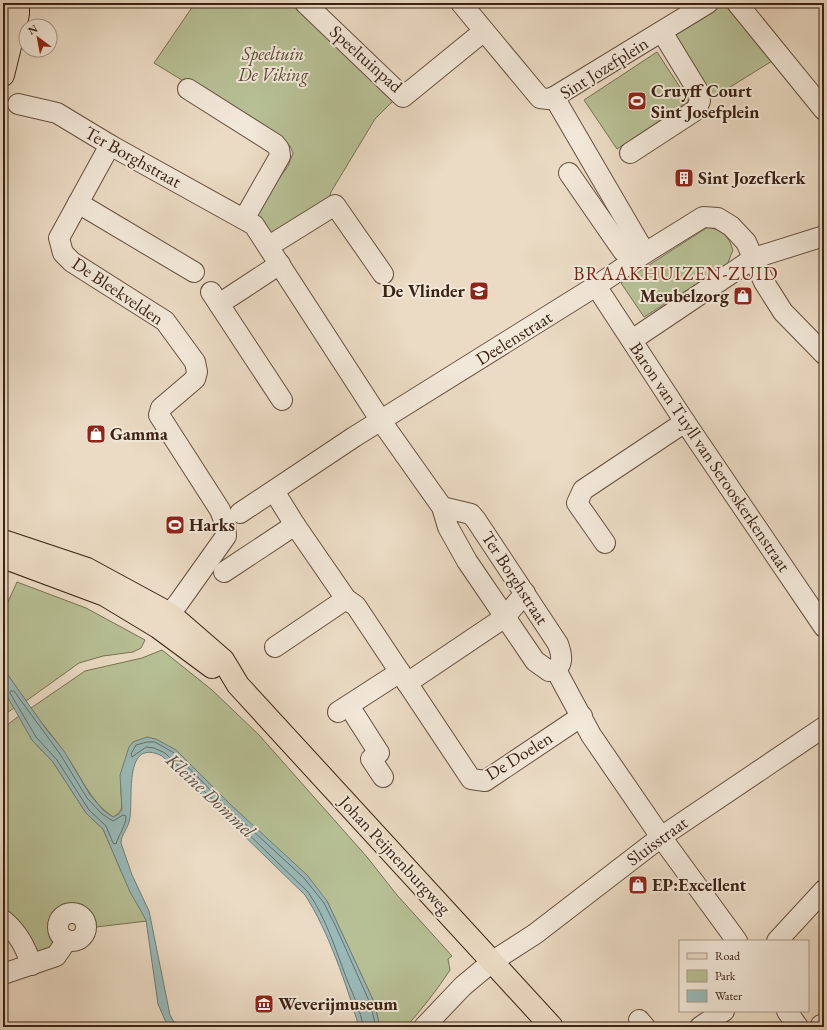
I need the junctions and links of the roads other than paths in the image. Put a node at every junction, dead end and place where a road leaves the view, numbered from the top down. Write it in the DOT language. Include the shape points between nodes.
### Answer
graph roads {
  1 [pos="13,3"];
  2 [pos="18,3"];
  3 [pos="305,3"];
  4 [pos="461,3"];
  5 [pos="708,3"];
  6 [pos="737,3"];
  7 [pos="3,24"];
  8 [pos="484,31"];
  9 [pos="662,32"];
  10 [pos="3,75"];
  11 [pos="188,89"];
  12 [pos="554,97"];
  13 [pos="18,104"];
  14 [pos="824,110"];
  15 [pos="110,145"];
  16 [pos="630,153"];
  17 [pos="568,173"];
  18 [pos="611,195"];
  19 [pos="78,203"];
  20 [pos="593,207"];
  21 [pos="244,219"];
  22 [pos="824,236"];
  23 [pos="269,246"];
  24 [pos="623,250"];
  25 [pos="645,254"];
  26 [pos="754,258"];
  27 [pos="280,264"];
  28 [pos="194,272"];
  29 [pos="384,274"];
  30 [pos="596,286"];
  31 [pos="632,340"];
  32 [pos="824,354"];
  33 [pos="282,400"];
  34 [pos="381,421"];
  35 [pos="685,422"];
  36 [pos="274,491"];
  37 [pos="442,507"];
  38 [pos="240,513"];
  39 [pos="295,525"];
  40 [pos="605,543"];
  41 [pos="4,555"];
  42 [pos="224,572"];
  43 [pos="525,593"];
  44 [pos="346,599"];
  45 [pos="505,616"];
  46 [pos="164,620"];
  47 [pos="824,627"];
  48 [pos="275,647"];
  49 [pos="556,670"];
  50 [pos="404,678"];
  51 [pos="582,716"];
  52 [pos="824,727"];
  53 [pos="383,777"];
  54 [pos="661,837"];
  55 [pos="824,890"];
  56 [pos="3,920"];
  57 [pos="68,940"];
  58 [pos="736,940"];
  59 [pos="778,940"];
  60 [pos="493,961"];
  61 [pos="32,965"];
  62 [pos="3,974"];
  63 [pos="722,1012"];
  64 [pos="787,1012"];
  65 [pos="424,1027"];
  66 [pos="552,1027"];
  67 [pos="700,1027"];
  68 [pos="798,1027"];
  1 -- 7 [label="main road" via="6,13"];
  2 -- 10 [label="main road" via="18,14"];
  3 -- 8 [label="street, Speeltuinpad" via="403,97"];
  4 -- 8 [label="street"];
  5 -- 9 [label="street, Sint Jozefplein"];
  6 -- 14 [label="street"];
  8 -- 12 [label="street" via="540,98"];
  9 -- 12 [label="street, Sint Jozefplein"];
  9 -- 16 [label="street" via="698,92 700,101 696,110"];
  11 -- 21 [label="street" via="279,149 280,156"];
  12 -- 18 [label="street, Sint Jozefplein"];
  13 -- 15 [label="street, Ter Borghstraat" via="57,113"];
  15 -- 19 [label="street, De Bleekvelden"];
  15 -- 21 [label="street, Ter Borghstraat"];
  17 -- 20 [label="street"];
  18 -- 20 [label="street"];
  18 -- 25 [label="street, Sint Jozefplein"];
  19 -- 28 [label="street"];
  19 -- 46 [label="street, De Bleekvelden" via="59,238 63,253 72,262 165,321 195,362 197,372 194,379 161,408 159,415 220,510 226,536"];
  20 -- 24 [label="street"];
  21 -- 23 [label="street, Ter Borghstraat" via="254,225"];
  22 -- 26 [label="street"];
  23 -- 27 [label="street, Ter Borghstraat"];
  23 -- 29 [label="street" via="335,205"];
  25 -- 26 [label="street" via="703,217 718,218 731,226 746,242"];
  25 -- 30 [label="street, Deelenstraat"];
  26 -- 31 [label="street"];
  26 -- 32 [label="street" via="764,282 783,312"];
  27 -- 33 [label="street" via="215,298"];
  27 -- 34 [label="street, Ter Borghstraat"];
  30 -- 31 [label="street, Baron van Tuyll van Serooskerkenstraat"];
  30 -- 34 [label="street, Deelenstraat"];
  31 -- 35 [label="street, Baron van Tuyll van Serooskerkenstraat"];
  34 -- 36 [label="street"];
  34 -- 37 [label="street, Ter Borghstraat"];
  35 -- 40 [label="street" via="583,490 577,503"];
  35 -- 47 [label="street, Baron van Tuyll van Serooskerkenstraat"];
  36 -- 38 [label="street"];
  36 -- 39 [label="street, De Doelen"];
  37 -- 43 [label="street, Ter Borghstraat" via="471,514"];
  37 -- 45 [label="street, Ter Borghstraat" via="448,527 463,554"];
  39 -- 42 [label="street"];
  39 -- 44 [label="street, De Doelen"];
  41 -- 46 [label="main road, Johan Peijnenburgweg" via="87,569"];
  43 -- 45 [label="street"];
  43 -- 49 [label="street, Ter Borghstraat" via="558,644 562,655"];
  44 -- 48 [label="street"];
  44 -- 50 [label="street, De Doelen" via="356,606"];
  45 -- 49 [label="street, Ter Borghstraat" via="535,661 550,671"];
  45 -- 50 [label="street"];
  46 -- 60 [label="main road, Johan Peijnenburgweg" via="223,660 238,685"];
  49 -- 51 [label="street"];
  50 -- 51 [label="street, De Doelen" via="471,779 485,781"];
  50 -- 53 [label="street" via="344,709 379,753 371,759"];
  51 -- 54 [label="street" via="591,735"];
  52 -- 54 [label="street, Sluisstraat"];
  54 -- 58 [label="street"];
  54 -- 60 [label="street, Sluisstraat" via="535,934"];
  55 -- 59 [label="street"];
  56 -- 61 [label="street" via="12,927 21,940"];
  57 -- 61 [label="street" via="56,956"];
  60 -- 65 [label="street, Sluisstraat"];
  60 -- 66 [label="main road, Johan Peijnenburgweg"];
  61 -- 62 [label="street"];
  63 -- 67 [label="street"];
  64 -- 68 [label="street"];
}
